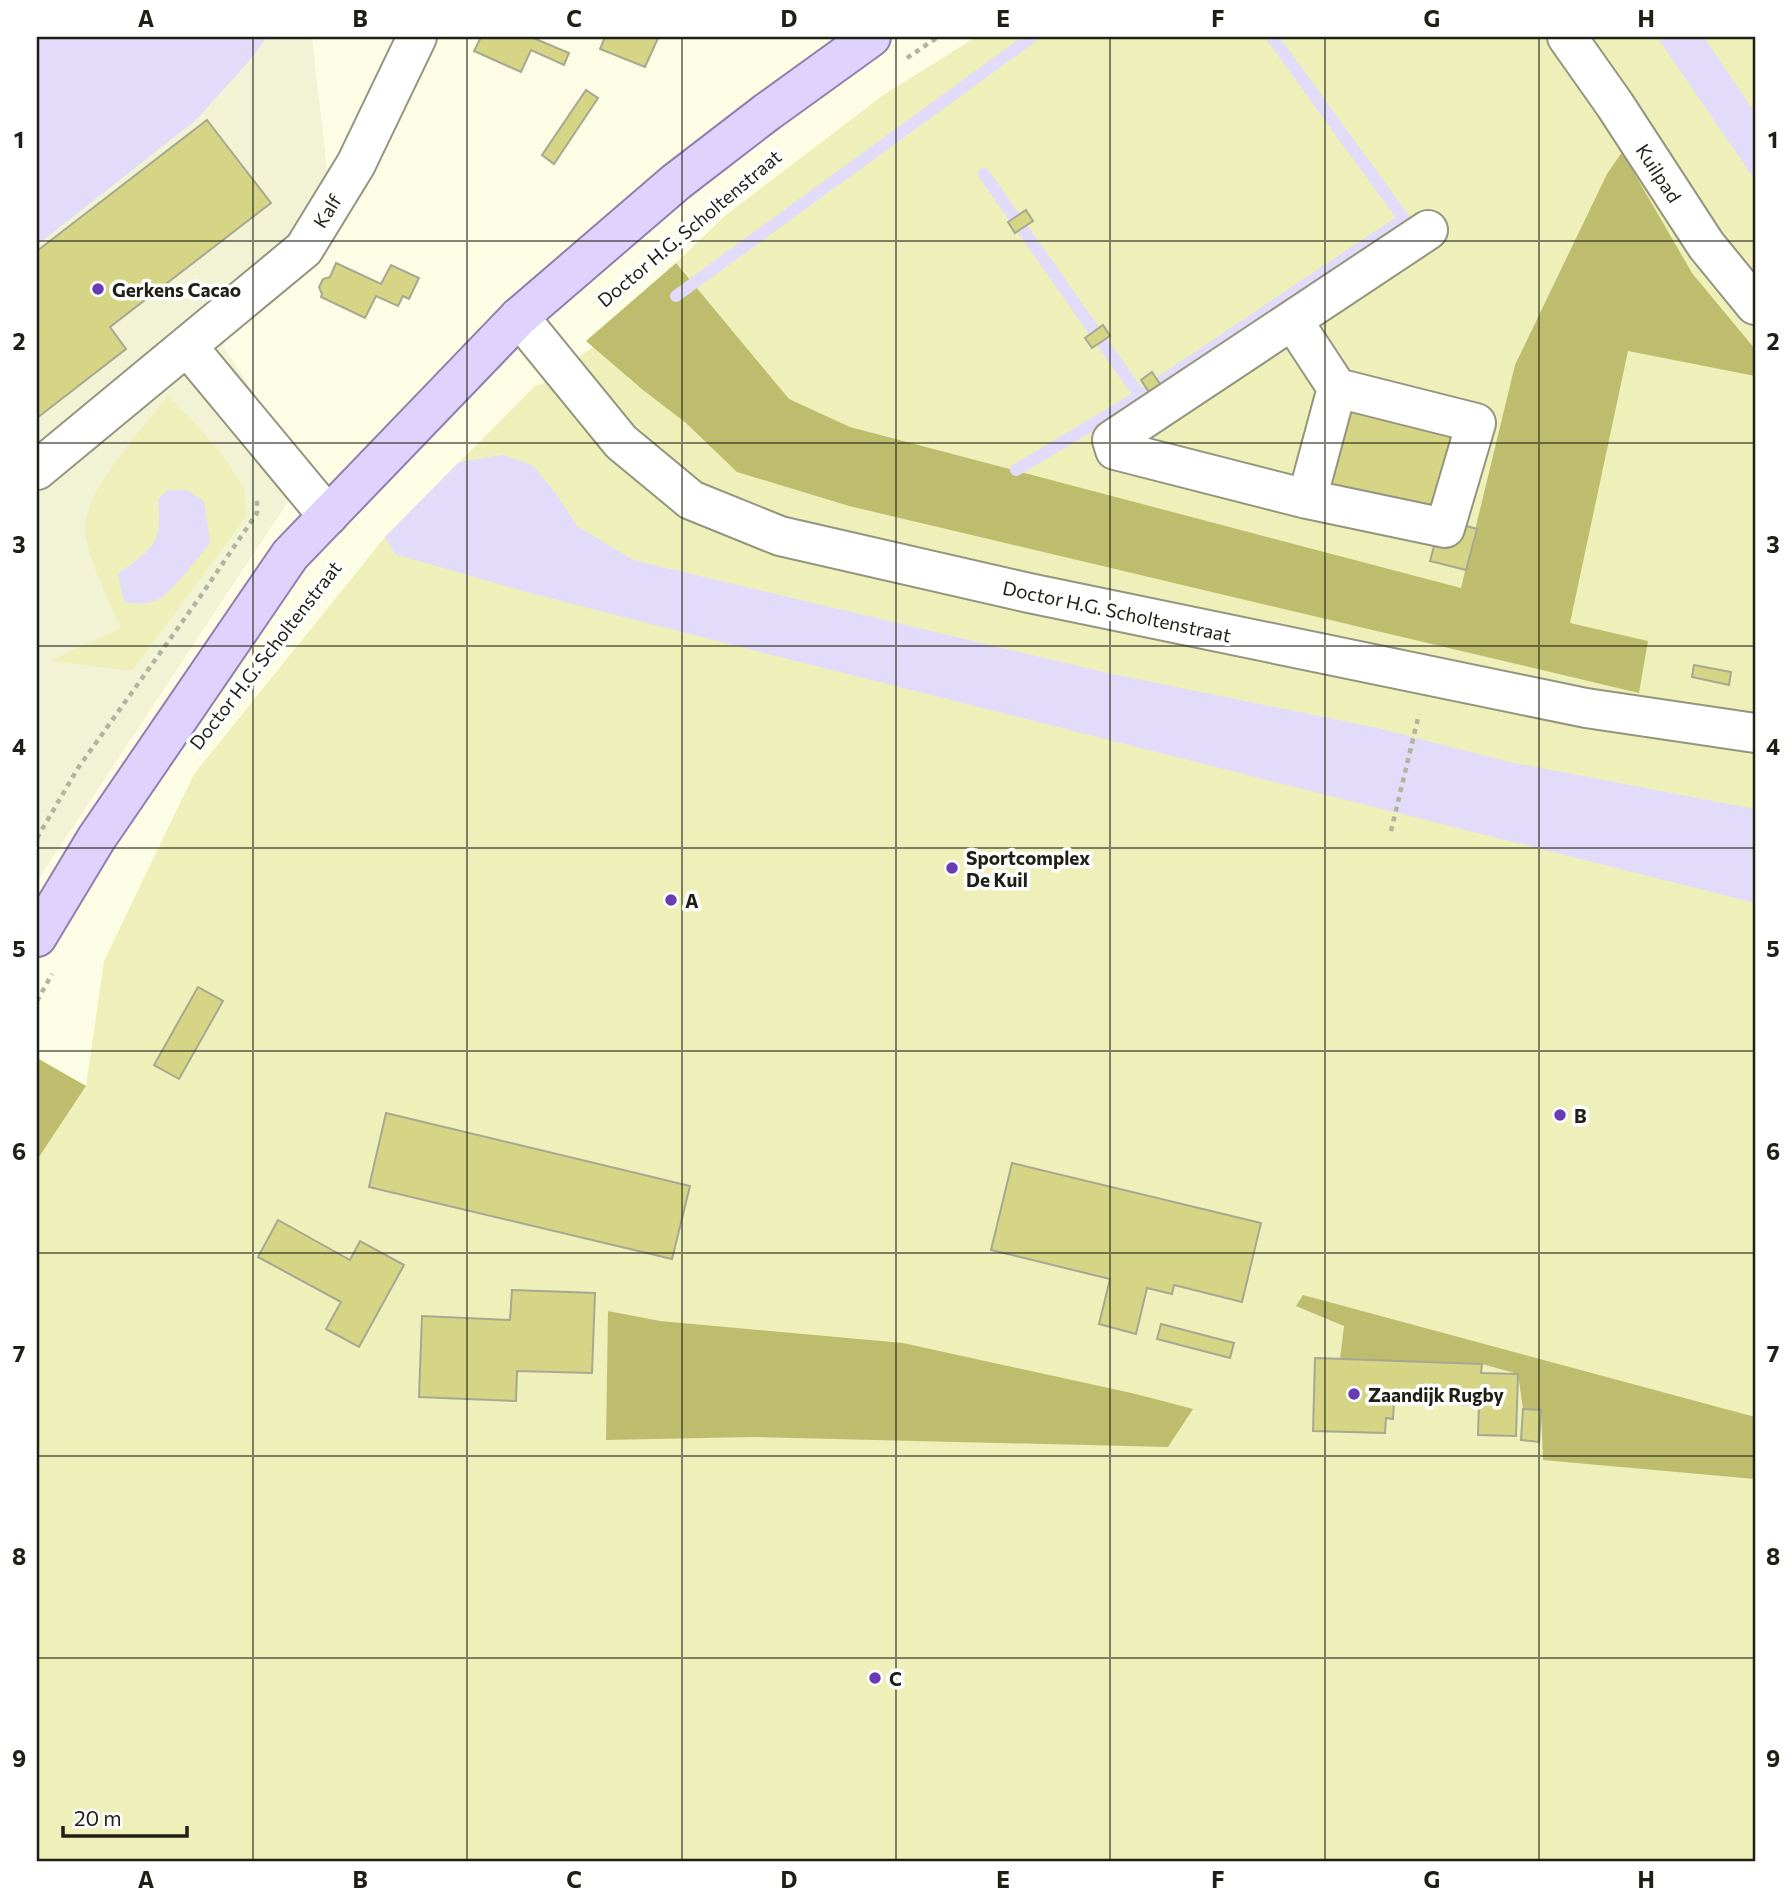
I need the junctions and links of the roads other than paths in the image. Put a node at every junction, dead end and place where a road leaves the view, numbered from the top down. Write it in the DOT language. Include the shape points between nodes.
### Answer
graph roads {
  1 [pos="417,37"];
  2 [pos="871,37"];
  3 [pos="1567,37"];
  4 [pos="1428,230"];
  5 [pos="1755,305"];
  6 [pos="519,317"];
  7 [pos="1293,321"];
  8 [pos="187,346"];
  9 [pos="1337,388"];
  10 [pos="37,470"];
  11 [pos="1307,499"];
  12 [pos="328,516"];
  13 [pos="1755,733"];
  14 [pos="47,952"];
  1 -- 8 [label="street, Kalf" via="356,164 304,249"];
  2 -- 6 [label="main road, Doctor H.G. Scholtenstraat" via="676,182"];
  3 -- 5 [label="street, Kuilpad" via="1706,245"];
  4 -- 7 [label="street"];
  6 -- 12 [label="main road, Doctor H.G. Scholtenstraat"];
  6 -- 13 [label="street, Doctor H.G. Scholtenstraat" via="621,442 691,500 780,536 1030,593 1586,708"];
  7 -- 9 [label="street"];
  7 -- 11 [label="street" via="1112,440 1115,450"];
  8 -- 10 [label="street, Kalf"];
  8 -- 12 [label="street"];
  9 -- 11 [label="street"];
  9 -- 11 [label="street" via="1476,423 1445,528"];
  12 -- 14 [label="main road, Doctor H.G. Scholtenstraat" via="290,555 96,839"];
}
